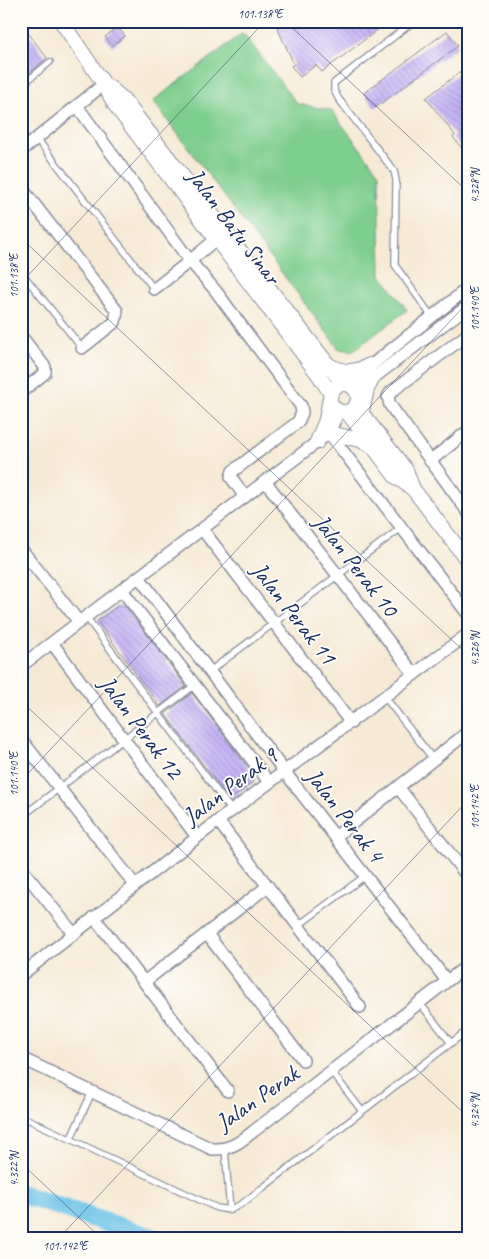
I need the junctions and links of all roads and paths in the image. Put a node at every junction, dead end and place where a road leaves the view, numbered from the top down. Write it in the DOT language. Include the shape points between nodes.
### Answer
graph roads {
  1 [pos="61,21"];
  2 [pos="414,21"];
  3 [pos="50,62"];
  4 [pos="104,84"];
  5 [pos="21,86"];
  6 [pos="77,106"];
  7 [pos="37,138"];
  8 [pos="21,151"];
  9 [pos="21,187"];
  10 [pos="216,239"];
  11 [pos="190,261"];
  12 [pos="21,272"];
  13 [pos="468,288"];
  14 [pos="154,289"];
  15 [pos="468,306"];
  16 [pos="431,316"];
  17 [pos="439,327"];
  18 [pos="468,334"];
  19 [pos="21,336"];
  20 [pos="82,348"];
  21 [pos="326,363"];
  22 [pos="371,371"];
  23 [pos="349,386"];
  24 [pos="21,392"];
  25 [pos="330,396"];
  26 [pos="352,412"];
  27 [pos="468,431"];
  28 [pos="329,433"];
  29 [pos="317,442"];
  30 [pos="373,447"];
  31 [pos="430,461"];
  32 [pos="265,481"];
  33 [pos="413,489"];
  34 [pos="245,496"];
  35 [pos="468,512"];
  36 [pos="401,528"];
  37 [pos="202,529"];
  38 [pos="21,549"];
  39 [pos="468,561"];
  40 [pos="337,575"];
  41 [pos="139,577"];
  42 [pos="122,590"];
  43 [pos="468,614"];
  44 [pos="82,620"];
  45 [pos="275,623"];
  46 [pos="468,634"];
  47 [pos="52,643"];
  48 [pos="21,666"];
  49 [pos="210,671"];
  50 [pos="414,674"];
  51 [pos="194,685"];
  52 [pos="384,696"];
  53 [pos="158,713"];
  54 [pos="351,723"];
  55 [pos="465,738"];
  56 [pos="21,739"];
  57 [pos="124,739"];
  58 [pos="433,759"];
  59 [pos="284,771"];
  60 [pos="269,782"];
  61 [pos="398,786"];
  62 [pos="59,788"];
  63 [pos="232,811"];
  64 [pos="21,817"];
  65 [pos="218,821"];
  66 [pos="335,836"];
  67 [pos="198,838"];
  68 [pos="21,868"];
  69 [pos="365,876"];
  70 [pos="468,877"];
  71 [pos="135,885"];
  72 [pos="268,886"];
  73 [pos="94,917"];
  74 [pos="298,925"];
  75 [pos="73,933"];
  76 [pos="207,934"];
  77 [pos="468,965"];
  78 [pos="21,975"];
  79 [pos="447,981"];
  80 [pos="144,982"];
  81 [pos="419,1002"];
  82 [pos="360,1006"];
  83 [pos="468,1030"];
  84 [pos="451,1043"];
  85 [pos="21,1058"];
  86 [pos="303,1060"];
  87 [pos="331,1071"];
  88 [pos="228,1091"];
  89 [pos="92,1092"];
  90 [pos="362,1111"];
  91 [pos="21,1116"];
  92 [pos="71,1138"];
  93 [pos="225,1149"];
  94 [pos="230,1210"];
  1 -- 4 [label="street, Jalan Batu Sinar"];
  2 -- 16 [label="lane" via="334,83 334,90 394,171 395,265"];
  3 -- 5 [label="lane"];
  4 -- 6 [label="street"];
  4 -- 10 [label="street, Jalan Batu Sinar" via="115,105"];
  4 -- 21 [label="street, Jalan Batu Sinar" via="123,99"];
  6 -- 7 [label="street"];
  6 -- 11 [label="street"];
  7 -- 8 [label="street"];
  7 -- 14 [label="lane"];
  9 -- 20 [label="street" via="117,310 115,322"];
  10 -- 11 [label="street"];
  10 -- 25 [label="street, Jalan Batu Sinar"];
  11 -- 14 [label="street"];
  11 -- 34 [label="street" via="216,290 301,406 298,422 233,471 231,477"];
  12 -- 20 [label="lane"];
  13 -- 16 [label="street"];
  15 -- 17 [label="street"];
  16 -- 17 [label="lane"];
  16 -- 22 [label="street"];
  17 -- 22 [label="street"];
  18 -- 31 [label="street" via="388,397 390,405"];
  19 -- 24 [label="street" via="45,367 45,374"];
  21 -- 22 [label="street" via="348,371"];
  21 -- 23 [label="street, Jalan Batu Sinar"];
  22 -- 23 [label="street"];
  22 -- 26 [label="street" via="363,401"];
  23 -- 25 [label="street" via="336,387"];
  23 -- 26 [label="street" via="359,400"];
  25 -- 26 [label="street" via="332,406"];
  25 -- 29 [label="street" via="326,420"];
  26 -- 28 [label="street"];
  26 -- 30 [label="street"];
  26 -- 33 [label="street" via="406,470"];
  27 -- 31 [label="street"];
  28 -- 29 [label="street"];
  28 -- 30 [label="street" via="360,440"];
  28 -- 36 [label="street"];
  29 -- 32 [label="street"];
  30 -- 33 [label="street" via="395,476"];
  31 -- 35 [label="street"];
  32 -- 34 [label="street"];
  32 -- 40 [label="street, Jalan Perak 10"];
  33 -- 39 [label="street"];
  34 -- 37 [label="street"];
  36 -- 40 [label="lane"];
  36 -- 43 [label="street"];
  37 -- 41 [label="street"];
  37 -- 45 [label="street, Jalan Perak 11"];
  38 -- 44 [label="street"];
  40 -- 45 [label="lane"];
  40 -- 50 [label="street, Jalan Perak 10"];
  41 -- 42 [label="street"];
  41 -- 49 [label="street, Jalan Perak 4"];
  42 -- 44 [label="street"];
  42 -- 51 [label="street, Jalan Perak 4"];
  44 -- 47 [label="street"];
  44 -- 53 [label="lane"];
  45 -- 49 [label="lane"];
  45 -- 54 [label="street, Jalan Perak 11"];
  46 -- 50 [label="street, Jalan Perak 9"];
  47 -- 48 [label="street"];
  47 -- 57 [label="street, Jalan Perak 12"];
  49 -- 59 [label="street, Jalan Perak 4"];
  50 -- 52 [label="street, Jalan Perak 9"];
  51 -- 53 [label="lane"];
  51 -- 60 [label="street, Jalan Perak 4"];
  52 -- 54 [label="street, Jalan Perak 9"];
  52 -- 58 [label="lane"];
  53 -- 57 [label="lane"];
  53 -- 63 [label="lane"];
  54 -- 59 [label="street, Jalan Perak 9"];
  55 -- 58 [label="street"];
  56 -- 62 [label="street"];
  57 -- 62 [label="lane"];
  57 -- 67 [label="street, Jalan Perak 12"];
  58 -- 61 [label="street"];
  59 -- 60 [label="street, Jalan Perak 9"];
  59 -- 66 [label="street, Jalan Perak 4"];
  60 -- 63 [label="street, Jalan Perak 9"];
  61 -- 66 [label="street"];
  61 -- 70 [label="street"];
  62 -- 64 [label="lane"];
  62 -- 71 [label="street"];
  63 -- 65 [label="street, Jalan Perak 9"];
  65 -- 67 [label="street, Jalan Perak 9"];
  65 -- 72 [label="street"];
  66 -- 69 [label="street, Jalan Perak 4"];
  67 -- 71 [label="street, Jalan Perak 9"];
  68 -- 75 [label="street"];
  69 -- 74 [label="lane"];
  69 -- 79 [label="street, Jalan Perak 4"];
  71 -- 73 [label="street, Jalan Perak 9"];
  72 -- 74 [label="street"];
  72 -- 76 [label="street"];
  73 -- 75 [label="street, Jalan Perak 9"];
  73 -- 80 [label="street"];
  74 -- 82 [label="street"];
  75 -- 78 [label="street, Jalan Perak 9"];
  76 -- 80 [label="street"];
  76 -- 86 [label="street"];
  77 -- 79 [label="street, Jalan Perak"];
  79 -- 81 [label="street, Jalan Perak"];
  80 -- 88 [label="street"];
  81 -- 84 [label="lane"];
  81 -- 87 [label="street, Jalan Perak"];
  83 -- 84 [label="lane"];
  84 -- 90 [label="lane"];
  85 -- 89 [label="street, Jalan Perak"];
  87 -- 90 [label="lane"];
  87 -- 93 [label="street, Jalan Perak"];
  89 -- 92 [label="lane"];
  89 -- 93 [label="street, Jalan Perak" via="212,1148"];
  90 -- 94 [label="lane"];
  91 -- 92 [label="lane"];
  92 -- 94 [label="lane" via="217,1208"];
  93 -- 94 [label="lane"];
}
